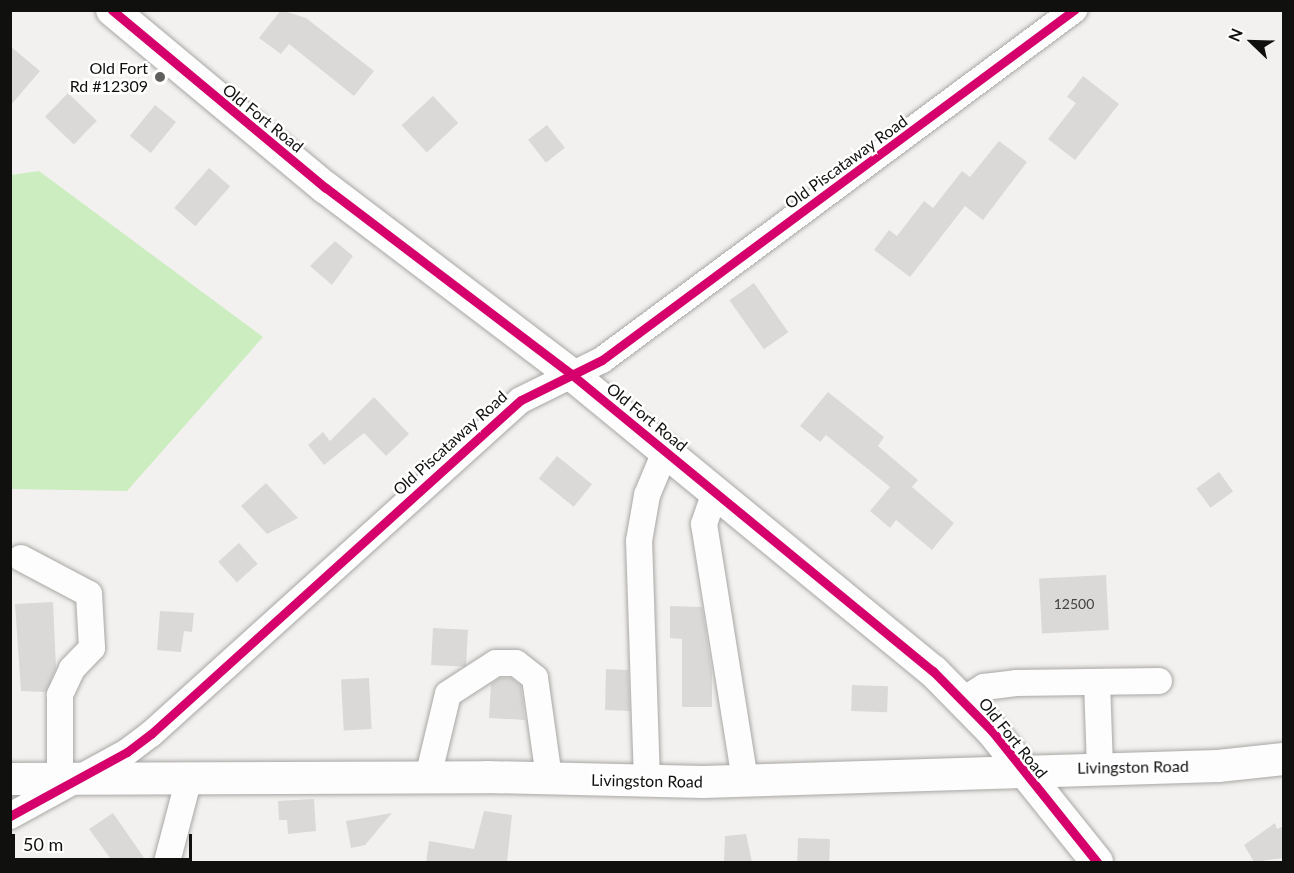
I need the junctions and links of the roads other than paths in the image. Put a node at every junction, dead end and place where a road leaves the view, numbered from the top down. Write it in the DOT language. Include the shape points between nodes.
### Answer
graph roads {
  1 [pos="112,10"];
  2 [pos="1074,10"];
  3 [pos="571,374"];
  4 [pos="665,452"];
  5 [pos="715,492"];
  6 [pos="21,558"];
  7 [pos="1159,681"];
  8 [pos="1097,682"];
  9 [pos="963,700"];
  10 [pos="1284,759"];
  11 [pos="1100,767"];
  12 [pos="1018,769"];
  13 [pos="72,776"];
  14 [pos="428,777"];
  15 [pos="10,778"];
  16 [pos="189,778"];
  17 [pos="549,778"];
  18 [pos="647,781"];
  19 [pos="745,781"];
  20 [pos="10,816"];
  21 [pos="167,862"];
  22 [pos="1097,862"];
  1 -- 3 [label="main road, Old Fort Road" via="326,188"];
  2 -- 3 [label="street, Old Piscataway Road" via="602,360"];
  3 -- 4 [label="main road, Old Fort Road"];
  3 -- 13 [label="street, Old Piscataway Road" via="521,400 151,734"];
  4 -- 5 [label="main road, Old Fort Road"];
  4 -- 18 [label="street" via="647,495 639,541"];
  5 -- 9 [label="main road, Old Fort Road"];
  5 -- 19 [label="street" via="704,524"];
  6 -- 13 [label="street" via="89,594 92,648 72,669 60,695"];
  7 -- 8 [label="street"];
  8 -- 9 [label="street" via="984,687"];
  8 -- 11 [label="street"];
  9 -- 12 [label="main road, Old Fort Road" via="992,731"];
  10 -- 11 [label="main road, Livingston Road" via="1218,766"];
  11 -- 12 [label="main road, Livingston Road"];
  12 -- 19 [label="main road, Livingston Road"];
  12 -- 22 [label="main road, Old Fort Road"];
  13 -- 15 [label="main road, Livingston Road"];
  13 -- 16 [label="main road, Livingston Road"];
  13 -- 20 [label="street, Old Piscataway Road"];
  14 -- 16 [label="main road, Livingston Road"];
  14 -- 17 [label="main road, Livingston Road"];
  14 -- 17 [label="street" via="448,694 496,663 516,663 535,678"];
  16 -- 21 [label="street"];
  17 -- 18 [label="main road, Livingston Road"];
  18 -- 19 [label="main road, Livingston Road"];
}
